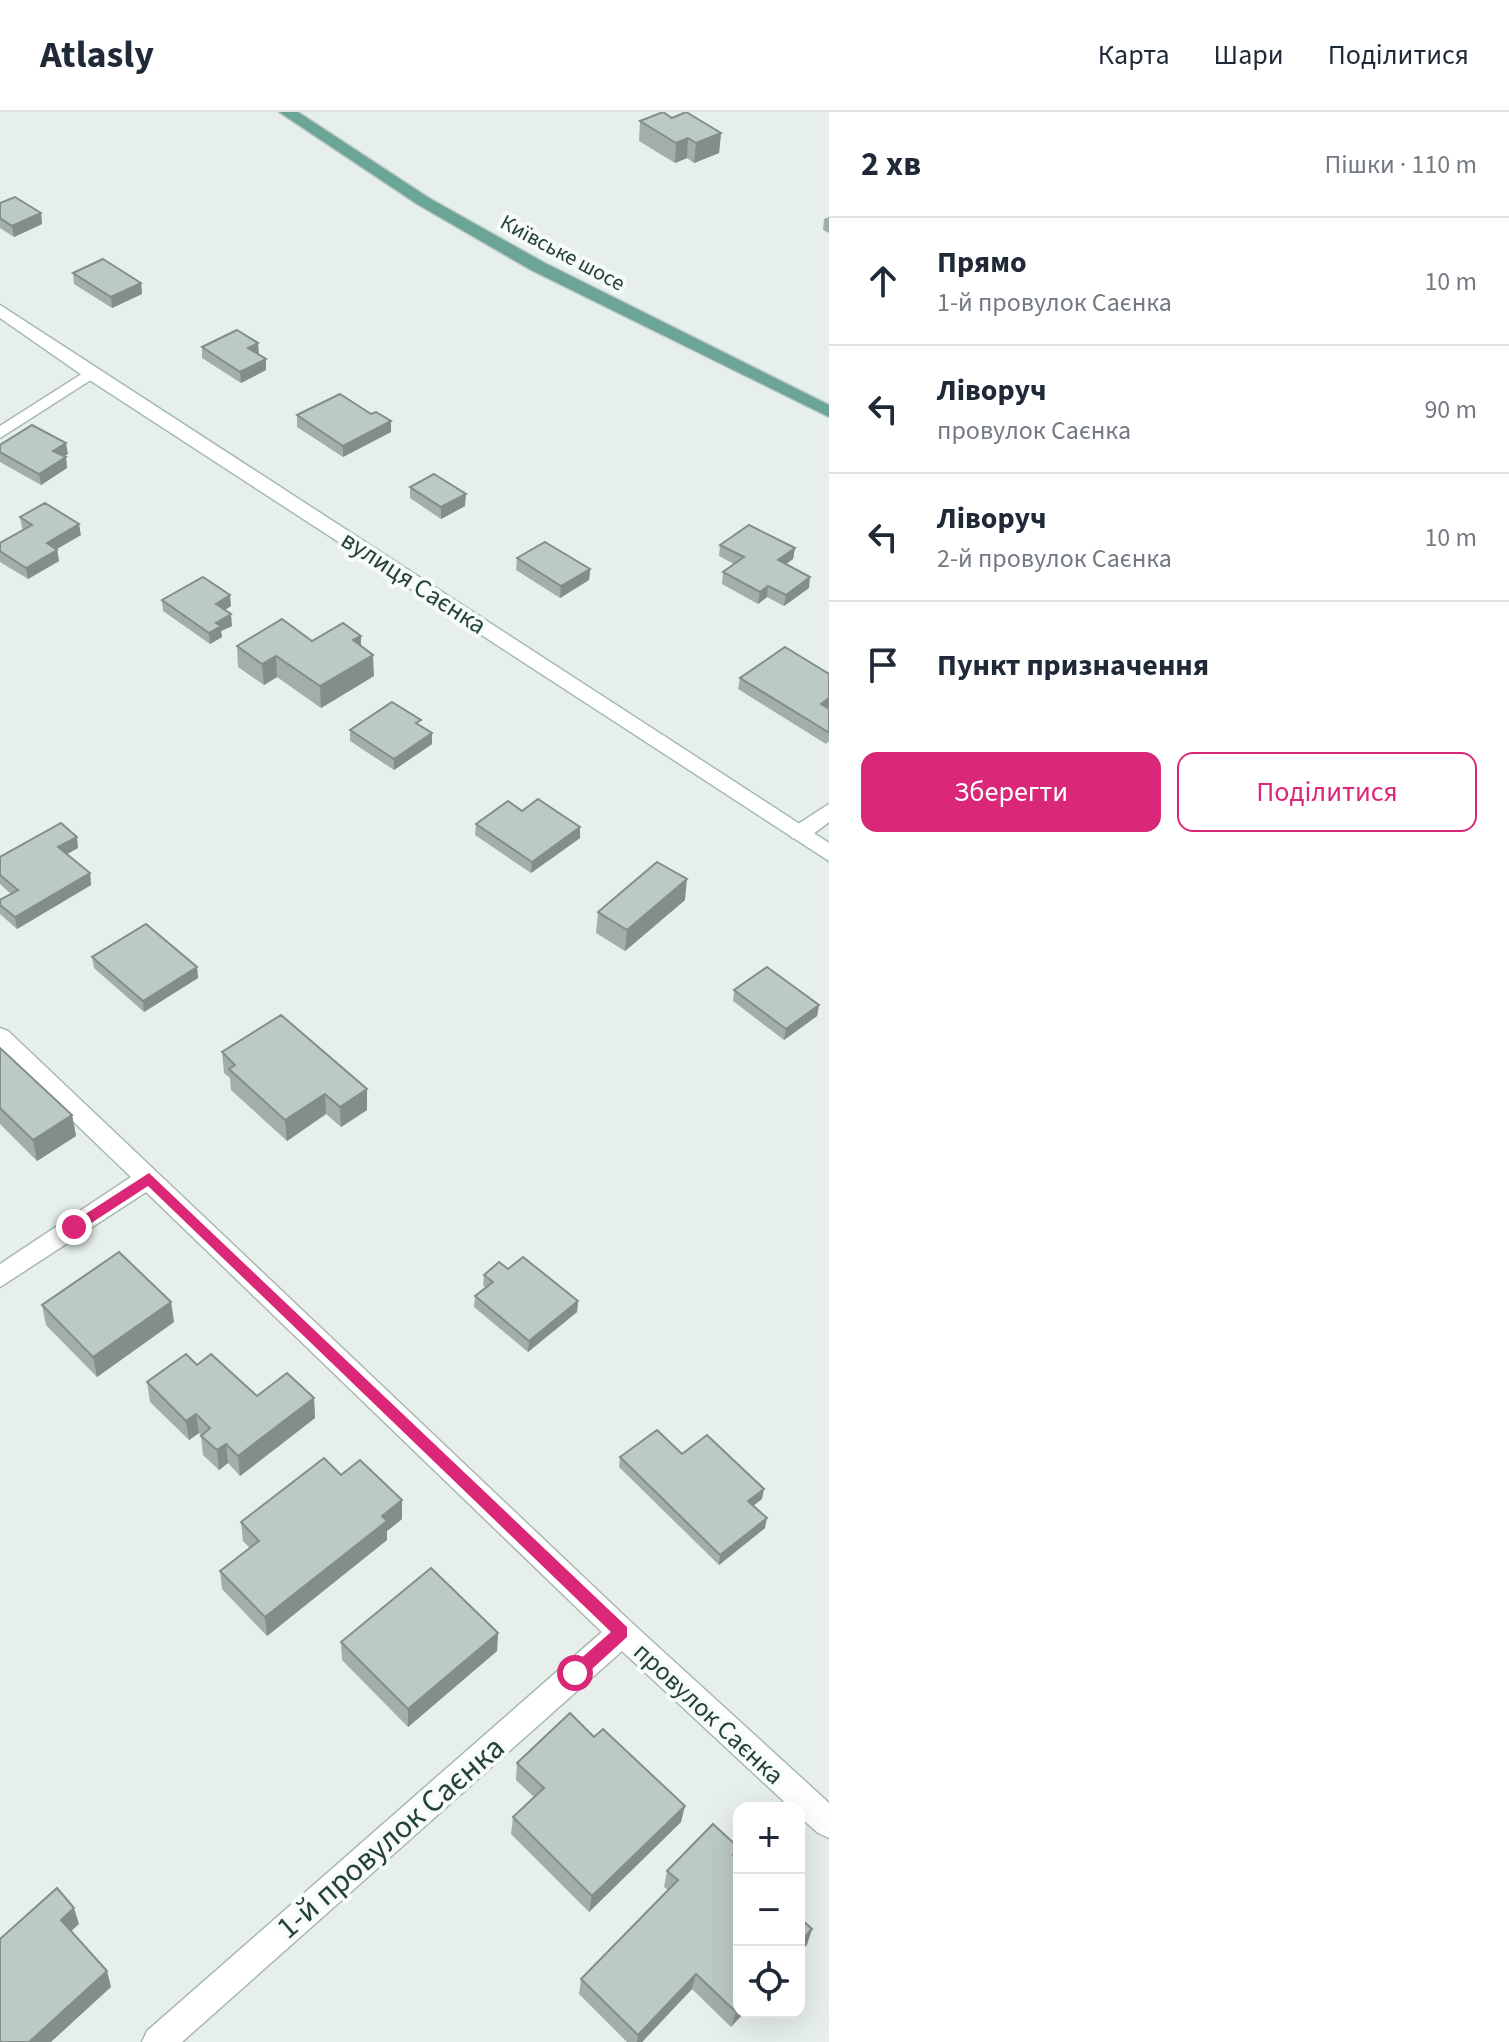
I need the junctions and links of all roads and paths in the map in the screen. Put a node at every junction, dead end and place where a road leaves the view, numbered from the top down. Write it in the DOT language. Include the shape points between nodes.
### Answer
graph roads {
  1 [pos="287,112"];
  2 [pos="0,310"];
  3 [pos="91,373"];
  4 [pos="829,412"];
  5 [pos="0,433"];
  6 [pos="829,811"];
  7 [pos="800,833"];
  8 [pos="829,853"];
  9 [pos="0,1037"];
  10 [pos="149,1178"];
  11 [pos="0,1277"];
  12 [pos="622,1632"];
  13 [pos="829,1823"];
  14 [pos="158,2042"];
  1 -- 4 [label="main road, Київське шосе" via="423,201 537,266"];
  2 -- 3 [label="street, вулиця Саєнка"];
  3 -- 5 [label="lane"];
  3 -- 7 [label="street, вулиця Саєнка"];
  6 -- 7 [label="street"];
  7 -- 8 [label="street, вулиця Саєнка"];
  9 -- 10 [label="street, провулок Саєнка"];
  10 -- 11 [label="street"];
  10 -- 12 [label="street, провулок Саєнка"];
  12 -- 13 [label="street, провулок Саєнка"];
  12 -- 14 [label="street, 1-й провулок Саєнка"];
}
